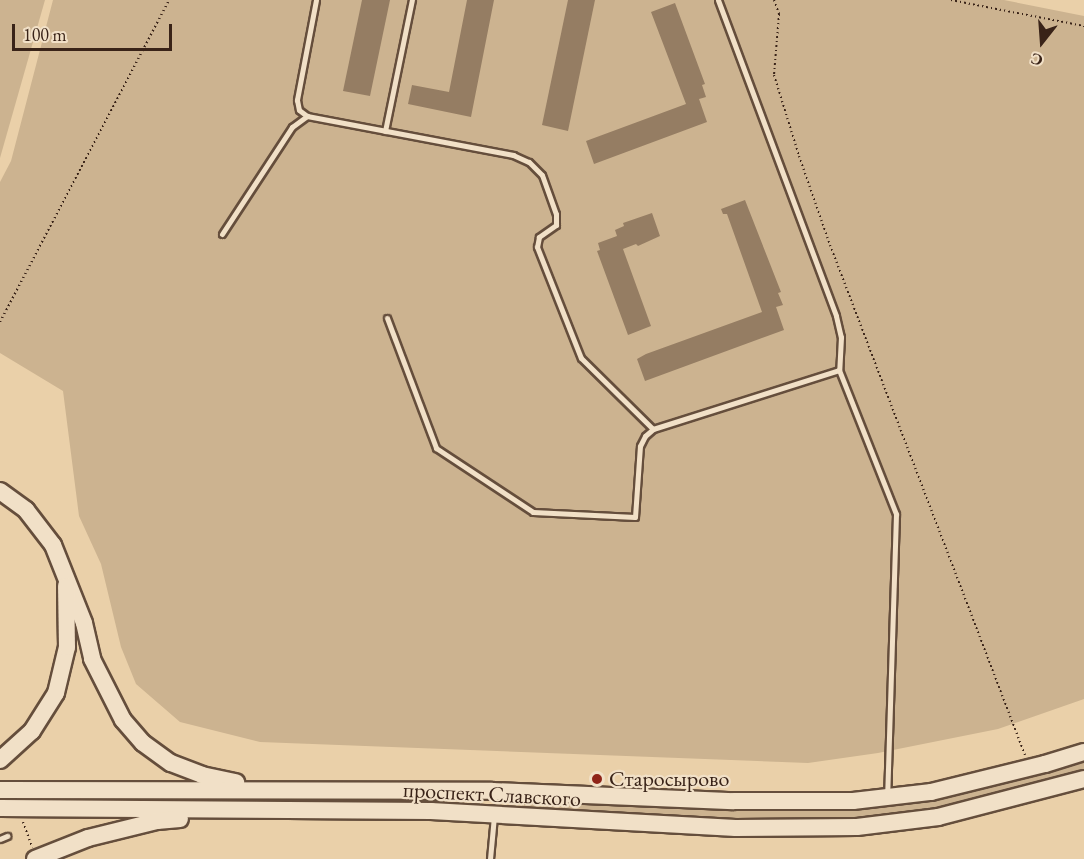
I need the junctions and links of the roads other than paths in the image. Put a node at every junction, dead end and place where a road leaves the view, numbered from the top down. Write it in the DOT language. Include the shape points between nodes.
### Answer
graph roads {
  1 [pos="316,0"];
  2 [pos="411,0"];
  3 [pos="718,0"];
  4 [pos="306,116"];
  5 [pos="385,131"];
  6 [pos="222,234"];
  7 [pos="387,318"];
  8 [pos="839,370"];
  9 [pos="653,429"];
  10 [pos="0,491"];
  11 [pos="66,573"];
  12 [pos="1084,752"];
  13 [pos="0,760"];
  14 [pos="1084,779"];
  15 [pos="278,789"];
  16 [pos="0,790"];
  17 [pos="886,797"];
  18 [pos="0,808"];
  19 [pos="276,810"];
  20 [pos="494,815"];
  21 [pos="8,836"];
  22 [pos="0,839"];
  23 [pos="34,855"];
  24 [pos="490,859"];
  1 -- 4 [label="lane" via="297,100 299,110"];
  2 -- 5 [label="lane"];
  3 -- 8 [label="lane" via="836,316 841,337"];
  4 -- 5 [label="lane"];
  4 -- 6 [label="lane" via="292,127"];
  5 -- 9 [label="lane" via="513,156 529,162 542,176 556,214 556,225 539,237 537,247 581,358"];
  7 -- 9 [label="lane" via="436,448 533,512 635,517 640,446"];
  8 -- 9 [label="lane"];
  8 -- 17 [label="lane" via="896,514"];
  10 -- 11 [label="main road" via="37,522"];
  11 -- 13 [label="main road" via="67,647 56,693 32,731"];
  11 -- 15 [label="main road" via="92,659 123,720 143,743 171,763 202,775"];
  12 -- 17 [label="main road, проспект Славского" via="931,792"];
  14 -- 20 [label="main road, проспект Славского" via="938,817 857,827 736,828"];
  15 -- 16 [label="main road, проспект Славского"];
  15 -- 17 [label="main road, проспект Славского" via="549,793 734,801 853,801"];
  18 -- 19 [label="main road, проспект Славского"];
  19 -- 20 [label="main road, проспект Славского"];
  19 -- 23 [label="main road" via="158,821"];
  20 -- 24 [label="lane"];
  21 -- 22 [label="lane"];
}
